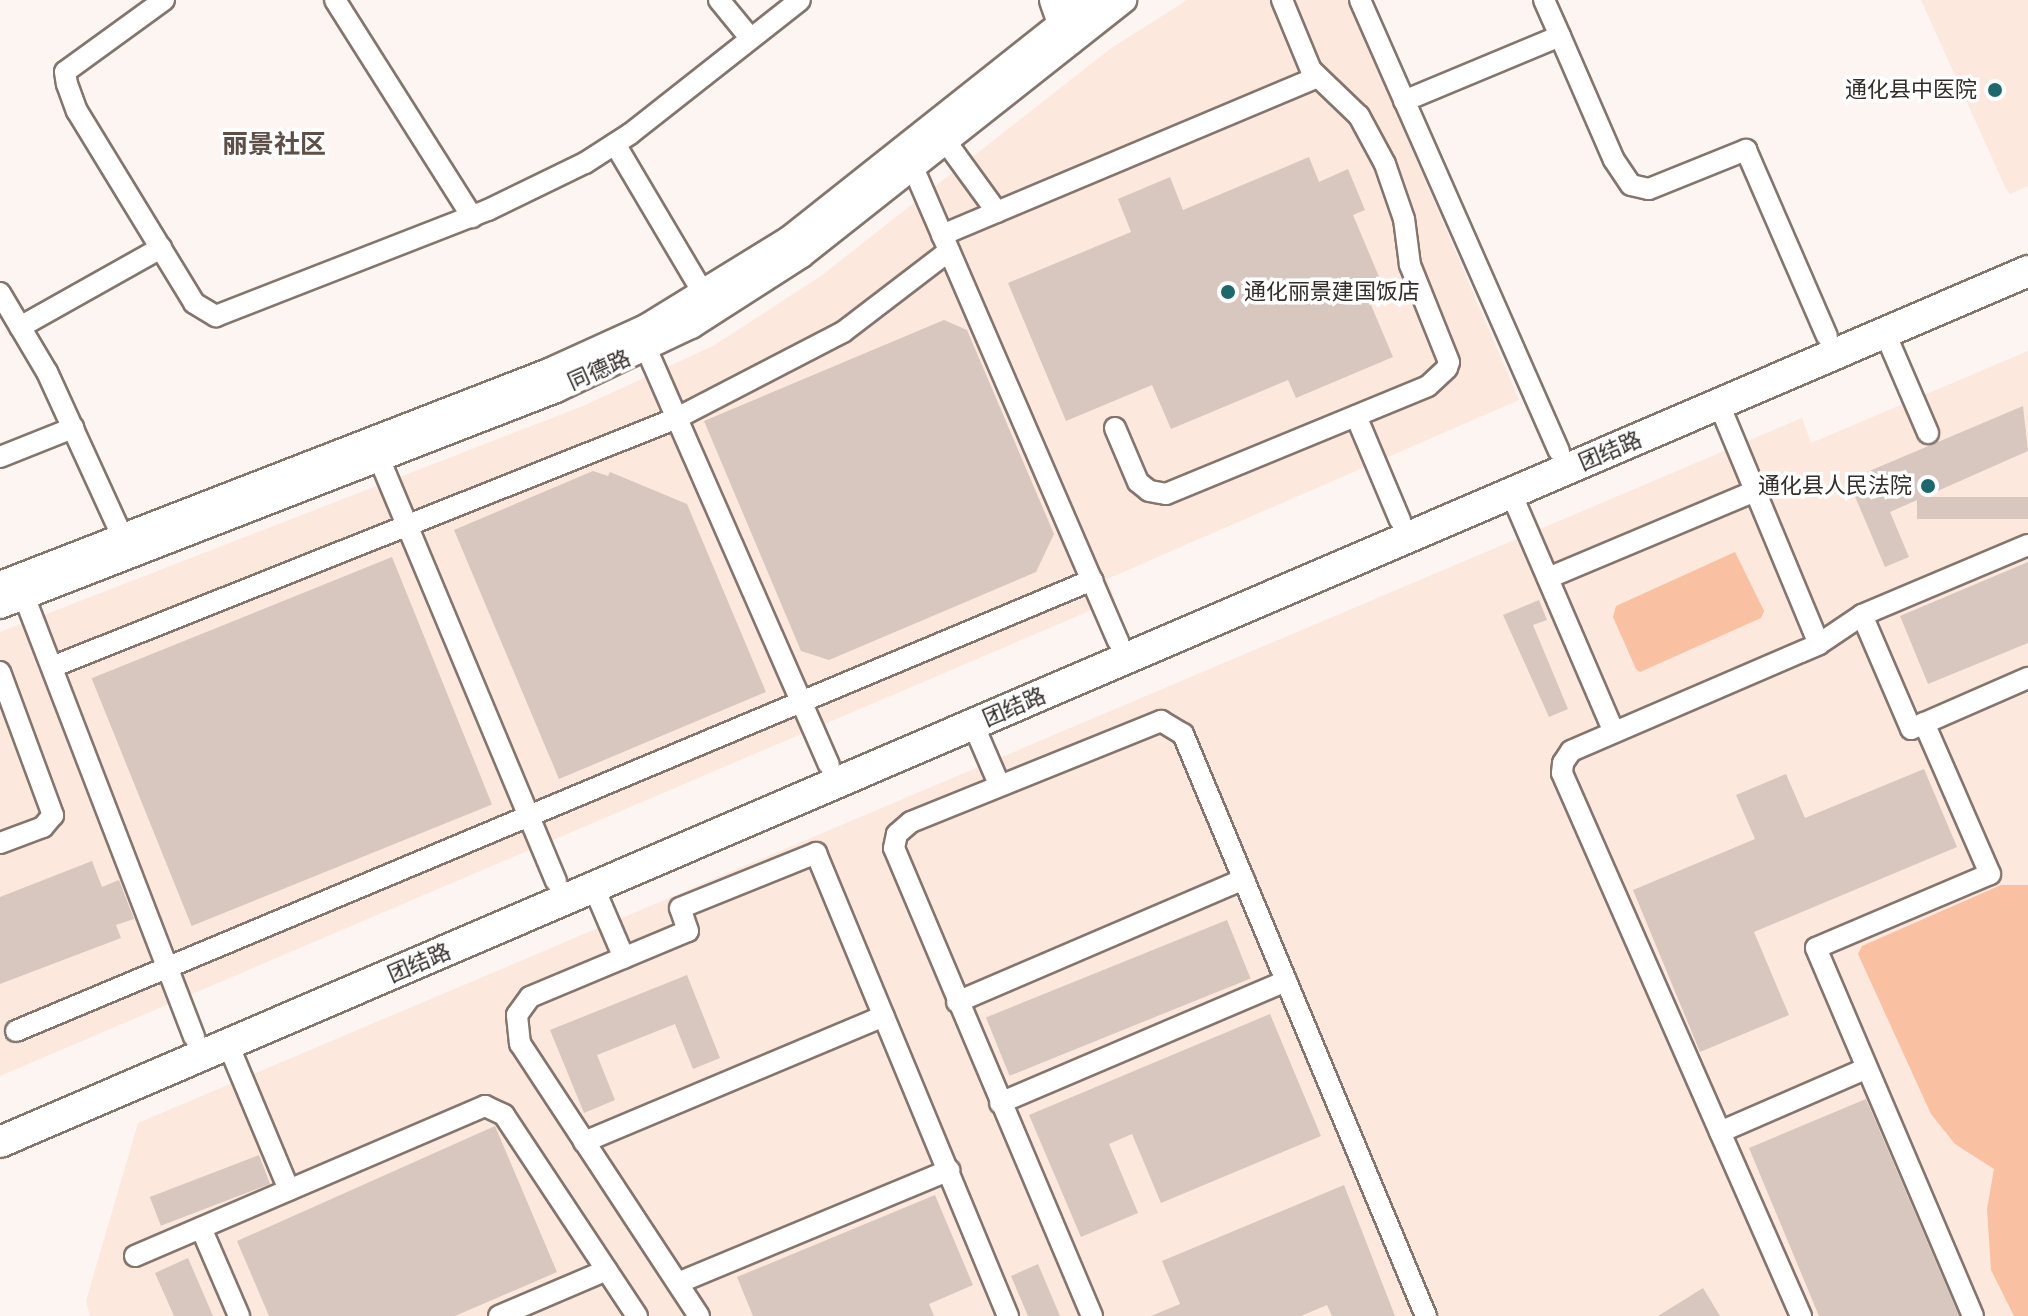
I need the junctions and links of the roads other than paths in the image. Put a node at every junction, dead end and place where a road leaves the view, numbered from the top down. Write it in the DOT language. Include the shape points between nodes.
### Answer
graph roads {
  1 [pos="164,0"];
  2 [pos="335,0"];
  3 [pos="719,0"];
  4 [pos="800,0"];
  5 [pos="1092,0"];
  6 [pos="1123,0"];
  7 [pos="1282,0"];
  8 [pos="1360,0"];
  9 [pos="1544,0"];
  10 [pos="1061,21"];
  11 [pos="1560,36"];
  12 [pos="751,39"];
  13 [pos="1316,78"];
  14 [pos="1404,101"];
  15 [pos="944,139"];
  16 [pos="615,144"];
  17 [pos="912,165"];
  18 [pos="997,212"];
  19 [pos="472,217"];
  20 [pos="946,243"];
  21 [pos="161,248"];
  22 [pos="2028,250"];
  23 [pos="2028,271"];
  24 [pos="0,293"];
  25 [pos="705,296"];
  26 [pos="20,327"];
  27 [pos="1885,333"];
  28 [pos="1827,336"];
  29 [pos="646,348"];
  30 [pos="1719,404"];
  31 [pos="1356,416"];
  32 [pos="677,418"];
  33 [pos="73,428"];
  34 [pos="1115,428"];
  35 [pos="1928,433"];
  36 [pos="1559,451"];
  37 [pos="0,457"];
  38 [pos="379,458"];
  39 [pos="1755,491"];
  40 [pos="1511,493"];
  41 [pos="1400,520"];
  42 [pos="407,526"];
  43 [pos="123,538"];
  44 [pos="2028,545"];
  45 [pos="1548,578"];
  46 [pos="1092,580"];
  47 [pos="0,585"];
  48 [pos="12,601"];
  49 [pos="1862,615"];
  50 [pos="1118,641"];
  51 [pos="1819,644"];
  52 [pos="52,667"];
  53 [pos="0,672"];
  54 [pos="2028,678"];
  55 [pos="802,702"];
  56 [pos="1924,723"];
  57 [pos="973,724"];
  58 [pos="1614,732"];
  59 [pos="829,765"];
  60 [pos="999,784"];
  61 [pos="528,816"];
  62 [pos="0,843"];
  63 [pos="1244,879"];
  64 [pos="556,882"];
  65 [pos="594,888"];
  66 [pos="624,958"];
  67 [pos="167,967"];
  68 [pos="1286,981"];
  69 [pos="957,1002"];
  70 [pos="884,1016"];
  71 [pos="16,1031"];
  72 [pos="194,1037"];
  73 [pos="228,1044"];
  74 [pos="1867,1068"];
  75 [pos="1000,1103"];
  76 [pos="0,1120"];
  77 [pos="1720,1132"];
  78 [pos="0,1142"];
  79 [pos="584,1142"];
  80 [pos="949,1170"];
  81 [pos="289,1190"];
  82 [pos="201,1228"];
  83 [pos="135,1256"];
  84 [pos="607,1270"];
  85 [pos="678,1283"];
  86 [pos="239,1316"];
  87 [pos="499,1316"];
  88 [pos="637,1316"];
  89 [pos="699,1316"];
  90 [pos="1008,1316"];
  91 [pos="1092,1316"];
  92 [pos="1426,1316"];
  93 [pos="1801,1316"];
  94 [pos="1973,1316"];
  1 -- 21 [label="street" via="65,72 77,111"];
  2 -- 19 [label="street"];
  3 -- 12 [label="street"];
  4 -- 12 [label="street"];
  5 -- 10 [label="main road, 同德路"];
  6 -- 10 [label="main road, 同德路"];
  7 -- 13 [label="street"];
  8 -- 14 [label="street"];
  9 -- 11 [label="street"];
  10 -- 15 [label="main road, 同德路"];
  10 -- 25 [label="main road, 同德路" via="801,231"];
  11 -- 14 [label="street"];
  11 -- 28 [label="street" via="1614,160 1631,185 1649,189 1746,150"];
  12 -- 16 [label="street"];
  13 -- 18 [label="street"];
  13 -- 31 [label="street" via="1359,116 1385,164 1404,219 1410,265 1449,362 1434,383"];
  14 -- 36 [label="street"];
  15 -- 17 [label="main road, 同德路"];
  15 -- 18 [label="street"];
  16 -- 19 [label="street"];
  16 -- 25 [label="street"];
  17 -- 20 [label="street"];
  17 -- 29 [label="main road, 同德路" via="764,281"];
  18 -- 20 [label="street"];
  19 -- 21 [label="street" via="216,316 194,303"];
  20 -- 32 [label="street" via="843,332"];
  20 -- 46 [label="street"];
  21 -- 26 [label="street"];
  22 -- 28 [label="highway, 团结路"];
  23 -- 27 [label="highway, 团结路"];
  24 -- 26 [label="street"];
  25 -- 43 [label="main road, 同德路" via="549,372"];
  26 -- 33 [label="street"];
  27 -- 30 [label="highway, 团结路"];
  27 -- 35 [label="street"];
  28 -- 36 [label="highway, 团结路"];
  29 -- 32 [label="street"];
  29 -- 38 [label="main road, 同德路"];
  30 -- 39 [label="street"];
  30 -- 40 [label="highway, 团结路"];
  31 -- 34 [label="street" via="1166,494 1138,482"];
  31 -- 41 [label="street"];
  32 -- 42 [label="street"];
  32 -- 55 [label="street"];
  33 -- 37 [label="street"];
  33 -- 43 [label="street"];
  36 -- 41 [label="highway, 团结路"];
  38 -- 42 [label="street"];
  38 -- 48 [label="main road, 同德路"];
  39 -- 45 [label="street"];
  39 -- 51 [label="street"];
  40 -- 45 [label="street"];
  40 -- 57 [label="highway, 团结路"];
  41 -- 50 [label="highway, 团结路"];
  42 -- 52 [label="street"];
  42 -- 61 [label="street"];
  43 -- 47 [label="main road, 同德路"];
  44 -- 49 [label="street"];
  45 -- 58 [label="street"];
  46 -- 50 [label="street"];
  46 -- 55 [label="street"];
  48 -- 52 [label="street"];
  49 -- 51 [label="street"];
  49 -- 56 [label="street" via="1911,729"];
  50 -- 59 [label="highway, 团结路"];
  51 -- 58 [label="street"];
  52 -- 67 [label="street"];
  53 -- 62 [label="street" via="53,815 43,827"];
  54 -- 56 [label="street"];
  55 -- 59 [label="street"];
  55 -- 61 [label="street"];
  56 -- 74 [label="street" via="1990,874 1816,948"];
  57 -- 60 [label="street"];
  57 -- 65 [label="highway, 团结路"];
  58 -- 77 [label="street" via="1571,751 1562,773"];
  59 -- 64 [label="highway, 团结路"];
  60 -- 63 [label="street" via="1146,723 1168,723 1183,734"];
  60 -- 69 [label="street" via="906,825 895,840 894,855"];
  61 -- 64 [label="street"];
  61 -- 67 [label="street"];
  63 -- 68 [label="street"];
  63 -- 69 [label="street"];
  64 -- 72 [label="highway, 团结路"];
  65 -- 66 [label="street"];
  65 -- 73 [label="highway, 团结路"];
  66 -- 70 [label="street" via="688,931 680,908 816,853"];
  66 -- 79 [label="street" via="530,997 516,1021 520,1044"];
  67 -- 71 [label="street"];
  67 -- 72 [label="street"];
  68 -- 75 [label="street"];
  68 -- 92 [label="street"];
  69 -- 75 [label="street"];
  70 -- 79 [label="street"];
  70 -- 80 [label="street"];
  72 -- 76 [label="highway, 团结路"];
  73 -- 78 [label="highway, 团结路"];
  73 -- 81 [label="street"];
  74 -- 77 [label="street"];
  74 -- 94 [label="street"];
  75 -- 91 [label="street"];
  77 -- 93 [label="street"];
  79 -- 85 [label="street"];
  80 -- 85 [label="street"];
  80 -- 90 [label="street"];
  81 -- 82 [label="street"];
  81 -- 84 [label="street" via="490,1107 504,1115"];
  82 -- 83 [label="street"];
  82 -- 86 [label="street"];
  84 -- 87 [label="street"];
  84 -- 88 [label="street"];
  85 -- 89 [label="street"];
}
